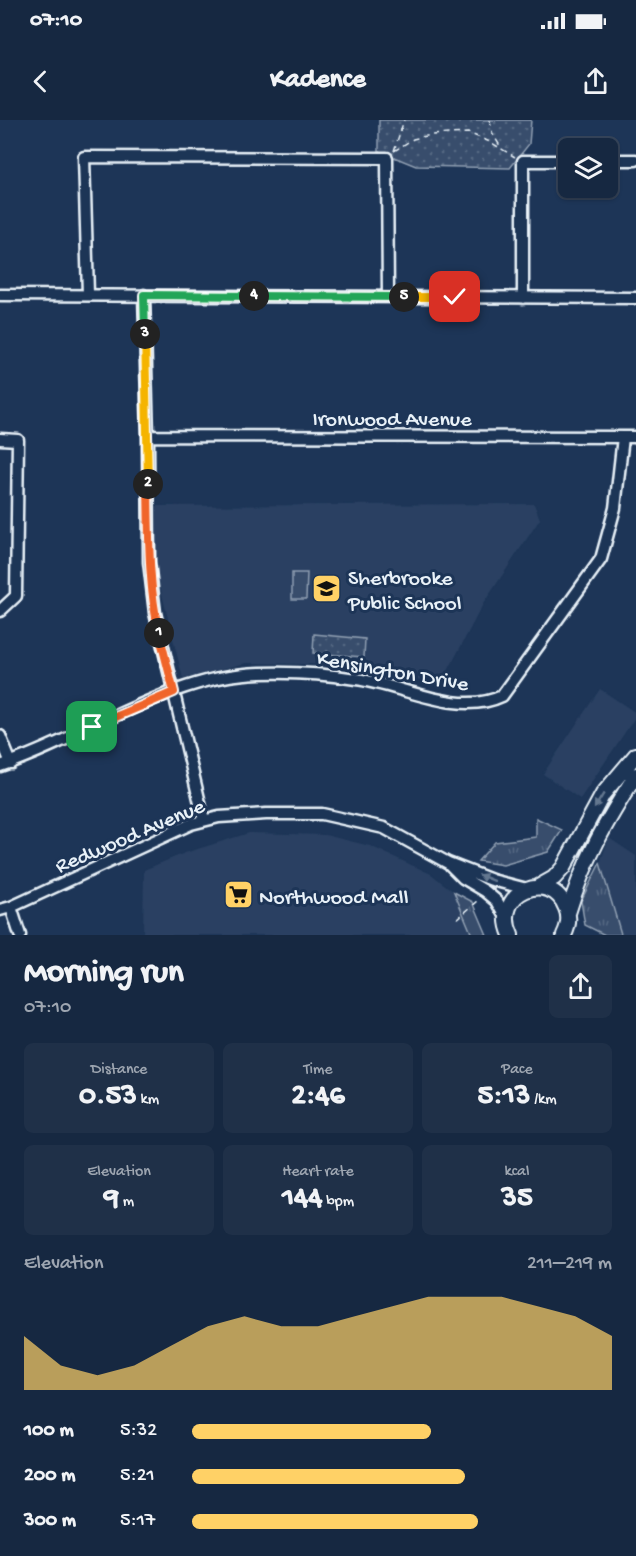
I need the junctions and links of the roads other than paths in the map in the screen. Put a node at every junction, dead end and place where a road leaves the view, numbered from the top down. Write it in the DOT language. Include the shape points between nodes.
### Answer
graph roads {
  1 [pos="618,160"];
  2 [pos="636,160"];
  3 [pos="558,161"];
  4 [pos="88,294"];
  5 [pos="0,295"];
  6 [pos="144,295"];
  7 [pos="388,297"];
  8 [pos="523,298"];
  9 [pos="636,298"];
  10 [pos="148,436"];
  11 [pos="623,437"];
  12 [pos="636,437"];
  13 [pos="0,439"];
  14 [pos="0,611"];
  15 [pos="174,692"];
  16 [pos="0,736"];
  17 [pos="636,755"];
  18 [pos="5,764"];
  19 [pos="636,775"];
  20 [pos="204,820"];
  21 [pos="448,863"];
  22 [pos="533,888"];
  23 [pos="5,908"];
  24 [pos="569,927"];
  25 [pos="507,928"];
  26 [pos="20,935"];
  1 -- 2 [label="street"];
  3 -- 8 [label="street" via="523,161"];
  4 -- 5 [label="street"];
  4 -- 6 [label="street"];
  4 -- 7 [label="street" via="84,157 387,158"];
  6 -- 7 [label="street"];
  6 -- 10 [label="street"];
  7 -- 8 [label="street"];
  8 -- 9 [label="street"];
  10 -- 11 [label="street, Ironwood Avenue"];
  10 -- 15 [label="street" via="149,562 155,613"];
  11 -- 12 [label="street, Ironwood Avenue"];
  11 -- 15 [label="street, Kensington Drive" via="615,508 601,559 502,696 489,702 463,704 357,679 299,673 224,677"];
  13 -- 14 [label="street" via="18,440 16,596"];
  15 -- 18 [label="street, Kensington Drive"];
  15 -- 20 [label="street"];
  16 -- 18 [label="street"];
  17 -- 22 [label="main road, one-way" via="603,794 563,868 554,878"];
  19 -- 24 [label="main road" via="594,844 579,878"];
  20 -- 21 [label="street, Redwood Avenue" via="322,814 384,828"];
  20 -- 23 [label="street, Redwood Avenue"];
  22 -- 21 [label="street, Redwood Avenue, one-way" via="492,880"];
  21 -- 25 [label="street, Redwood Avenue" via="497,901"];
  22 -- 24 [label="main road" via="548,889 557,895 564,903"];
  22 -- 25 [label="main road" via="512,900"];
  23 -- 26 [label="street"];
}
